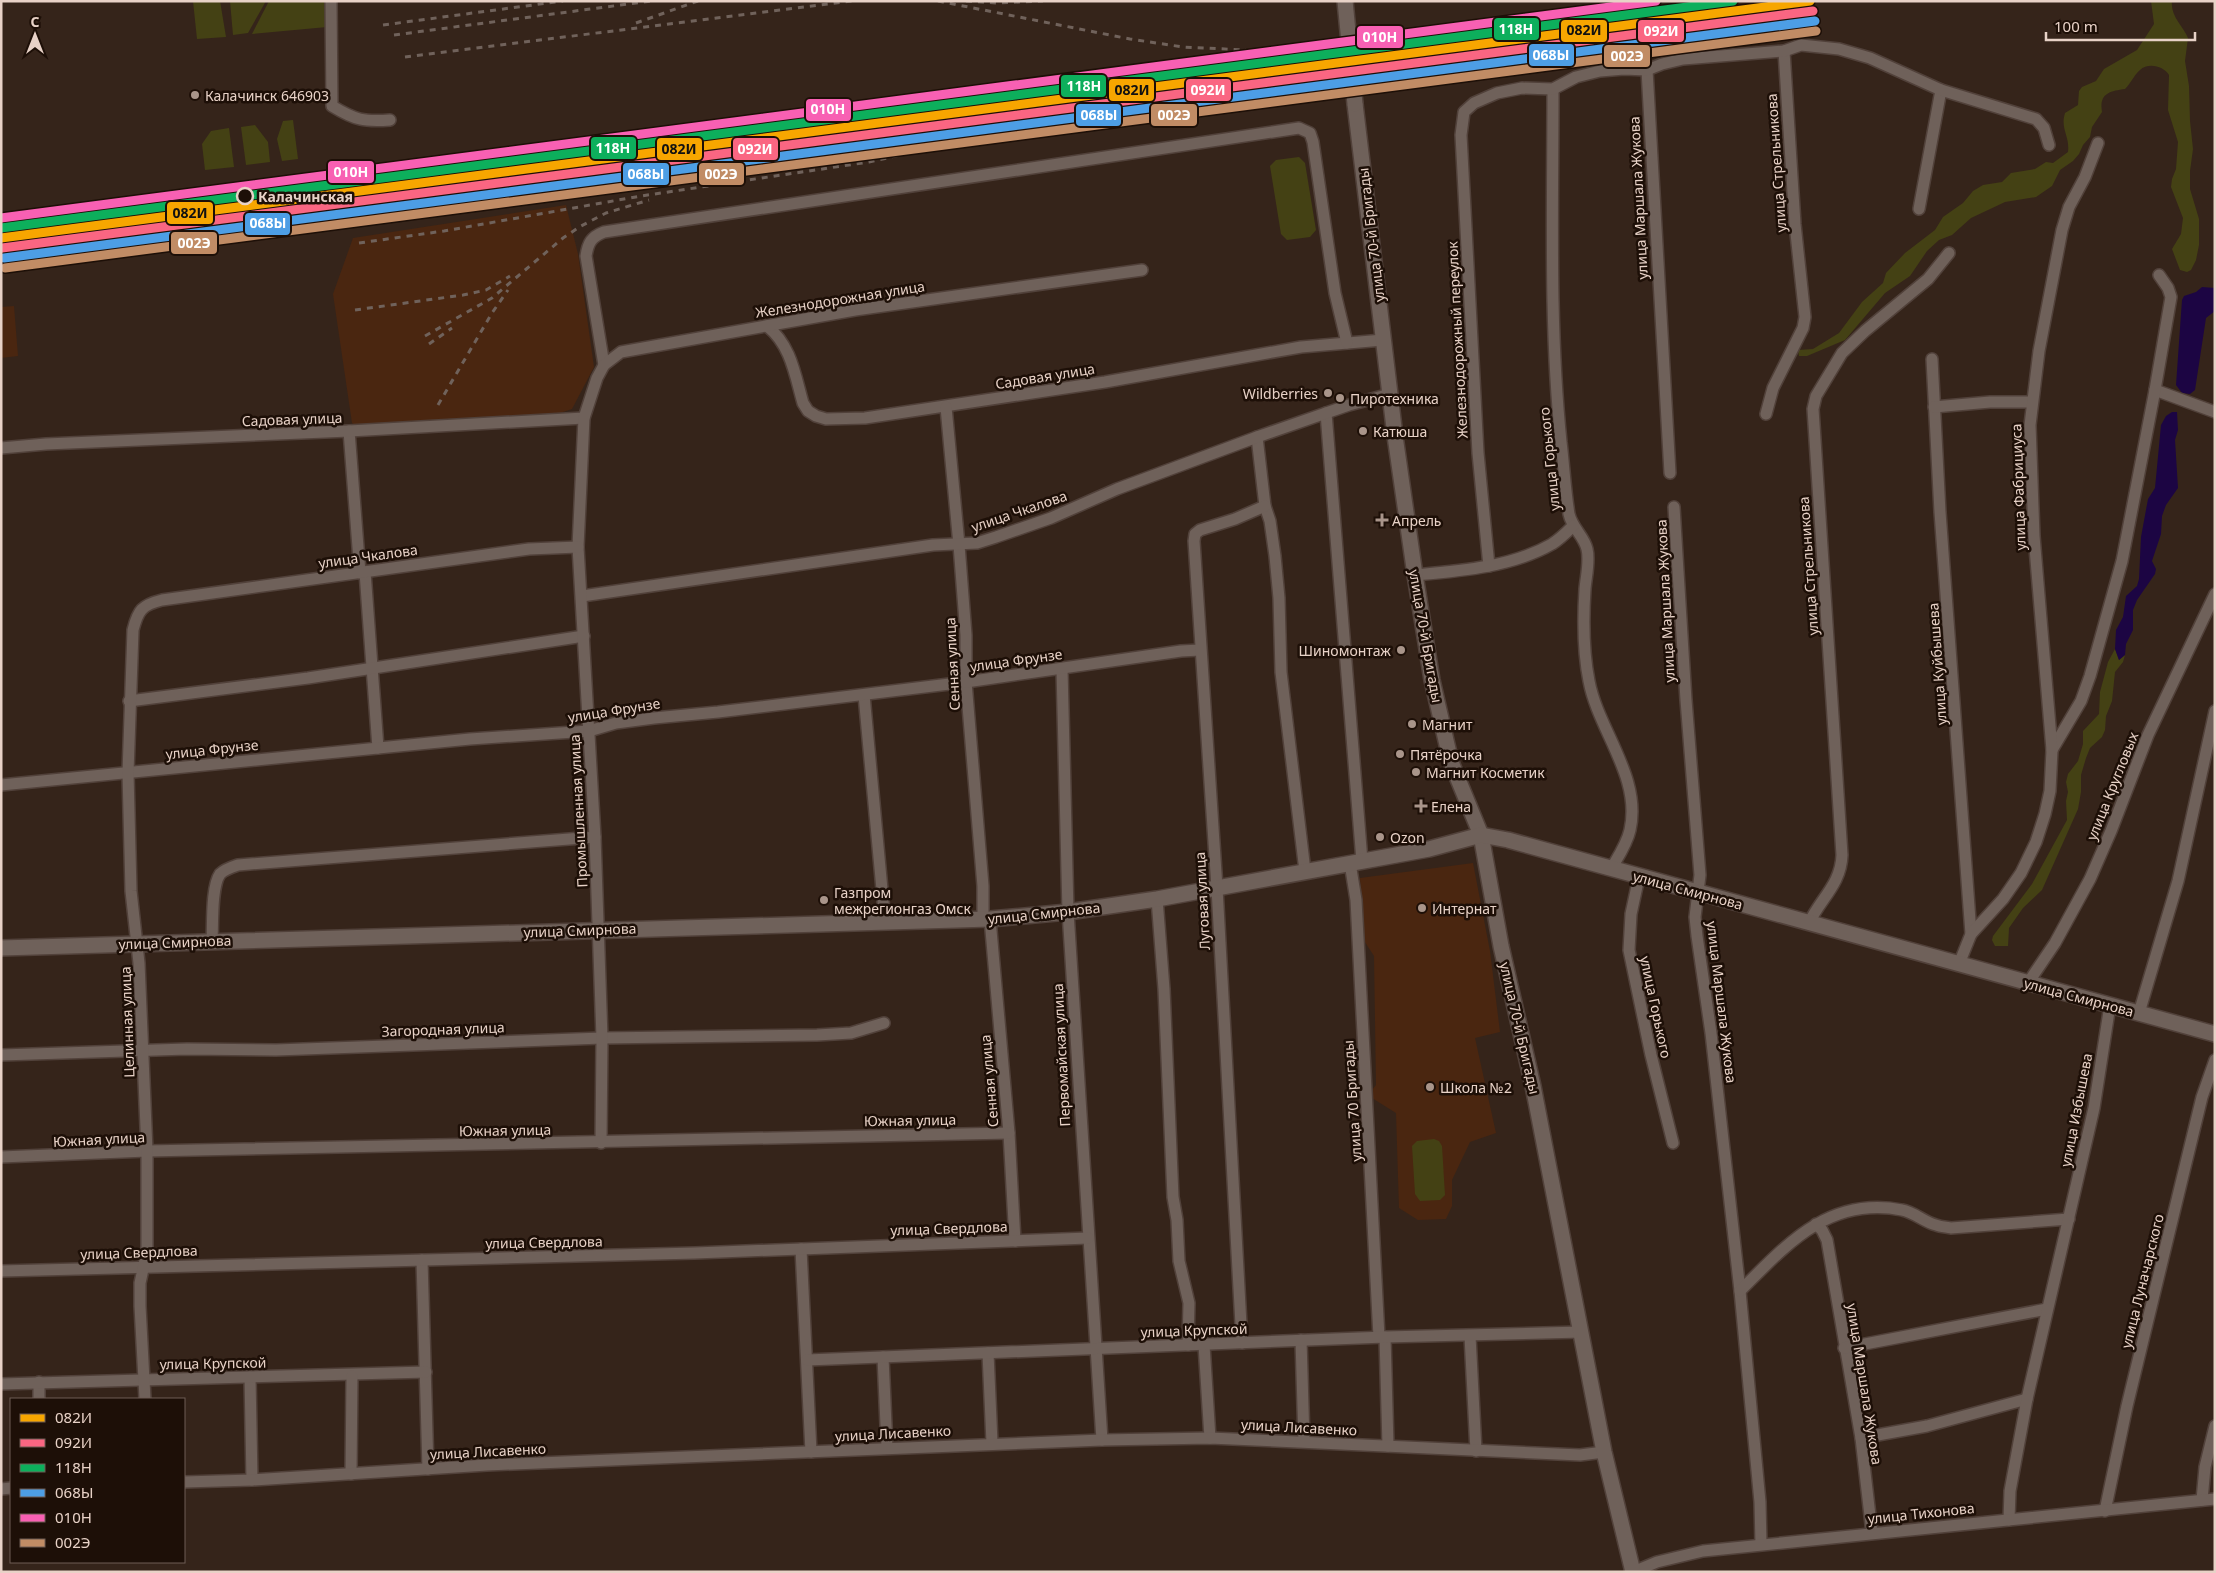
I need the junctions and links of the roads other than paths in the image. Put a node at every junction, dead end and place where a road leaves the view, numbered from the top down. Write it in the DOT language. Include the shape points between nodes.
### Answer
graph roads {
  1 [pos="331,1"];
  2 [pos="1345,1"];
  3 [pos="1784,51"];
  4 [pos="1647,70"];
  5 [pos="1553,89"];
  6 [pos="1941,90"];
  7 [pos="390,120"];
  8 [pos="2098,143"];
  9 [pos="2050,145"];
  10 [pos="1919,209"];
  11 [pos="1949,253"];
  12 [pos="1142,270"];
  13 [pos="2159,275"];
  14 [pos="767,326"];
  15 [pos="1383,340"];
  16 [pos="1347,343"];
  17 [pos="1932,359"];
  18 [pos="604,365"];
  19 [pos="2156,390"];
  20 [pos="1390,394"];
  21 [pos="2032,402"];
  22 [pos="946,407"];
  23 [pos="1934,407"];
  24 [pos="2215,412"];
  25 [pos="1326,413"];
  26 [pos="1766,414"];
  27 [pos="584,418"];
  28 [pos="349,431"];
  29 [pos="1256,437"];
  30 [pos="1,448"];
  31 [pos="1670,473"];
  32 [pos="1265,506"];
  33 [pos="1674,506"];
  34 [pos="1573,526"];
  35 [pos="959,545"];
  36 [pos="578,547"];
  37 [pos="1489,566"];
  38 [pos="363,573"];
  39 [pos="1415,574"];
  40 [pos="2215,594"];
  41 [pos="582,596"];
  42 [pos="162,600"];
  43 [pos="584,636"];
  44 [pos="1200,650"];
  45 [pos="371,668"];
  46 [pos="1062,669"];
  47 [pos="966,682"];
  48 [pos="864,694"];
  49 [pos="129,701"];
  50 [pos="2215,711"];
  51 [pos="589,731"];
  52 [pos="378,748"];
  53 [pos="2052,750"];
  54 [pos="128,772"];
  55 [pos="1,785"];
  56 [pos="1481,835"];
  57 [pos="595,836"];
  58 [pos="1356,862"];
  59 [pos="1611,869"];
  60 [pos="1305,871"];
  61 [pos="1639,877"];
  62 [pos="1217,888"];
  63 [pos="1699,893"];
  64 [pos="1157,899"];
  65 [pos="1068,912"];
  66 [pos="986,919"];
  67 [pos="885,922"];
  68 [pos="1809,923"];
  69 [pos="598,930"];
  70 [pos="1971,934"];
  71 [pos="212,941"];
  72 [pos="137,943"];
  73 [pos="1,948"];
  74 [pos="1959,964"];
  75 [pos="2028,983"];
  76 [pos="2110,1005"];
  77 [pos="2139,1013"];
  78 [pos="884,1023"];
  79 [pos="2215,1034"];
  80 [pos="602,1038"];
  81 [pos="143,1052"];
  82 [pos="1,1055"];
  83 [pos="2215,1060"];
  84 [pos="1009,1133"];
  85 [pos="601,1143"];
  86 [pos="1673,1143"];
  87 [pos="147,1151"];
  88 [pos="1,1157"];
  89 [pos="2069,1219"];
  90 [pos="1816,1224"];
  91 [pos="1088,1238"];
  92 [pos="1015,1241"];
  93 [pos="801,1249"];
  94 [pos="422,1260"];
  95 [pos="144,1267"];
  96 [pos="1,1271"];
  97 [pos="1740,1291"];
  98 [pos="2047,1309"];
  99 [pos="1581,1332"];
  100 [pos="1470,1336"];
  101 [pos="1382,1337"];
  102 [pos="1301,1340"];
  103 [pos="1242,1343"];
  104 [pos="1204,1345"];
  105 [pos="1188,1346"];
  106 [pos="1844,1348"];
  107 [pos="1095,1349"];
  108 [pos="988,1353"];
  109 [pos="884,1357"];
  110 [pos="807,1360"];
  111 [pos="426,1372"];
  112 [pos="352,1376"];
  113 [pos="250,1377"];
  114 [pos="145,1380"];
  115 [pos="39,1382"];
  116 [pos="1,1384"];
  117 [pos="40,1398"];
  118 [pos="145,1398"];
  119 [pos="2027,1399"];
  120 [pos="2215,1426"];
  121 [pos="1210,1438"];
  122 [pos="1861,1438"];
  123 [pos="1102,1440"];
  124 [pos="1304,1441"];
  125 [pos="992,1443"];
  126 [pos="1388,1446"];
  127 [pos="887,1448"];
  128 [pos="1476,1451"];
  129 [pos="811,1452"];
  130 [pos="1604,1452"];
  131 [pos="428,1469"];
  132 [pos="352,1474"];
  133 [pos="252,1480"];
  134 [pos="185,1482"];
  135 [pos="2215,1499"];
  136 [pos="2202,1500"];
  137 [pos="2105,1511"];
  138 [pos="2008,1520"];
  139 [pos="1872,1533"];
  140 [pos="1761,1544"];
  141 [pos="1633,1572"];
  1 -- 7 [label="street" via="332,106 356,120"];
  2 -- 15 [label="main road, улица 70-й Бригады, bridge"];
  3 -- 4 [label="street" via="1683,59"];
  3 -- 6 [label="street" via="1801,45 1838,49 1870,58"];
  3 -- 26 [label="street, улица Стрельникова" via="1805,317 1803,328 1773,388"];
  4 -- 5 [label="street" via="1600,71 1576,77"];
  4 -- 31 [label="street, улица Маршала Жукова"];
  5 -- 34 [label="street, улица Горького" via="1553,335 1567,502"];
  5 -- 37 [label="street, Железнодорожный переулок" via="1522,88 1497,93 1474,103 1464,112 1461,135 1468,292"];
  6 -- 9 [label="street" via="2036,119 2044,128"];
  6 -- 10 [label="street"];
  8 -- 21 [label="street, улица Фабрициуса" via="2069,206 2062,230"];
  11 -- 68 [label="street, улица Стрельникова" via="1928,279 1842,353 1816,396 1813,409 1842,868 1838,880"];
  12 -- 14 [label="street, Железнодорожная улица" via="854,310"];
  13 -- 19 [label="street, улица Фабрициуса" via="2171,298"];
  14 -- 18 [label="street, Железнодорожная улица" via="622,352"];
  14 -- 22 [label="street, Садовая улица" via="786,347 803,403 816,416 826,419 865,418"];
  15 -- 16 [label="street, Садовая улица"];
  15 -- 20 [label="main road, улица 70-й Бригады"];
  16 -- 18 [label="street" via="1335,293 1313,142 1310,133 1299,128 604,232 588,243 586,256"];
  16 -- 22 [label="street, Садовая улица" via="1301,347"];
  17 -- 23 [label="street, улица Куйбышева"];
  18 -- 27 [label="street"];
  19 -- 24 [label="street"];
  19 -- 53 [label="street, улица Фабрициуса" via="2122,561 2090,676"];
  20 -- 25 [label="street, улица Чкалова"];
  20 -- 39 [label="main road, улица 70-й Бригады"];
  21 -- 23 [label="street"];
  21 -- 53 [label="street, улица Фабрициуса" via="2029,454"];
  22 -- 35 [label="street, Сенная улица"];
  23 -- 70 [label="street, улица Куйбышева"];
  25 -- 29 [label="street, улица Чкалова"];
  25 -- 58 [label="street, улица 70 Бригады"];
  27 -- 28 [label="street, Садовая улица"];
  27 -- 36 [label="street, Промышленная улица"];
  28 -- 30 [label="street, Садовая улица"];
  28 -- 38 [label="street"];
  29 -- 32 [label="street"];
  29 -- 35 [label="street, улица Чкалова" via="996,538"];
  32 -- 44 [label="street, Луговая улица" via="1195,534"];
  32 -- 60 [label="street" via="1275,556 1281,672"];
  33 -- 63 [label="street, улица Маршала Жукова"];
  34 -- 37 [label="street" via="1554,543"];
  34 -- 59 [label="street, улица Горького" via="1588,549 1584,624 1589,682 1596,708 1629,789 1632,811 1624,848"];
  35 -- 41 [label="street, улица Чкалова" via="933,545"];
  35 -- 47 [label="street, Сенная улица"];
  36 -- 38 [label="street, улица Чкалова" via="529,549"];
  36 -- 41 [label="street, Промышленная улица"];
  37 -- 39 [label="street"];
  38 -- 42 [label="street, улица Чкалова"];
  38 -- 45 [label="street"];
  39 -- 56 [label="main road, улица 70-й Бригады" via="1432,680 1451,762"];
  40 -- 75 [label="street, улица Кругловых" via="2148,735 2112,831 2090,878 2055,943"];
  41 -- 43 [label="street, Промышленная улица"];
  42 -- 49 [label="street, Целинная улица" via="148,603 138,613 133,630"];
  43 -- 45 [label="street"];
  43 -- 51 [label="street, Промышленная улица"];
  44 -- 46 [label="street, улица Фрунзе"];
  44 -- 62 [label="street, Луговая улица"];
  45 -- 49 [label="street"];
  45 -- 52 [label="street"];
  46 -- 47 [label="street, улица Фрунзе"];
  46 -- 65 [label="street, Первомайская улица"];
  47 -- 48 [label="street, улица Фрунзе"];
  47 -- 66 [label="street, Сенная улица"];
  48 -- 51 [label="street, улица Фрунзе" via="654,718"];
  48 -- 67 [label="street"];
  49 -- 54 [label="street, Целинная улица"];
  50 -- 77 [label="street" via="2178,880"];
  51 -- 52 [label="street, улица Фрунзе"];
  51 -- 57 [label="street, Промышленная улица"];
  52 -- 54 [label="street, улица Фрунзе"];
  53 -- 70 [label="street, улица Фабрициуса" via="2050,791 2036,842 2021,873 2003,899"];
  54 -- 55 [label="street, улица Фрунзе"];
  54 -- 72 [label="street, Целинная улица" via="130,891"];
  56 -- 58 [label="main road, улица Смирнова" via="1429,849"];
  56 -- 59 [label="main road, улица Смирнова"];
  56 -- 99 [label="main road, улица 70-й Бригады"];
  57 -- 69 [label="street, Промышленная улица"];
  57 -- 71 [label="street" via="238,865 220,875 216,886"];
  58 -- 60 [label="main road, улица Смирнова"];
  58 -- 101 [label="street, улица 70 Бригады" via="1354,877"];
  59 -- 61 [label="main road, улица Смирнова"];
  60 -- 62 [label="main road, улица Смирнова"];
  61 -- 63 [label="main road, улица Смирнова"];
  61 -- 86 [label="street, улица Горького" via="1631,914 1629,950"];
  62 -- 64 [label="main road, улица Смирнова"];
  62 -- 103 [label="street, Луговая улица"];
  63 -- 68 [label="main road, улица Смирнова"];
  63 -- 97 [label="street, улица Маршала Жукова" via="1697,936"];
  64 -- 65 [label="main road, улица Смирнова"];
  64 -- 105 [label="street" via="1172,1197 1179,1260 1189,1303"];
  65 -- 66 [label="main road, улица Смирнова"];
  65 -- 91 [label="street, Первомайская улица"];
  66 -- 67 [label="main road, улица Смирнова"];
  66 -- 84 [label="street, Сенная улица"];
  67 -- 69 [label="main road, улица Смирнова"];
  68 -- 74 [label="main road, улица Смирнова"];
  69 -- 71 [label="main road, улица Смирнова"];
  69 -- 80 [label="street, Промышленная улица"];
  70 -- 74 [label="street, улица Куйбышева"];
  71 -- 72 [label="main road, улица Смирнова"];
  72 -- 73 [label="main road, улица Смирнова"];
  72 -- 81 [label="street, Целинная улица"];
  74 -- 75 [label="main road, улица Смирнова"];
  75 -- 76 [label="main road, улица Смирнова"];
  76 -- 77 [label="main road, улица Смирнова"];
  76 -- 89 [label="street, улица Избышева" via="2094,1108"];
  77 -- 79 [label="main road, улица Смирнова"];
  78 -- 80 [label="street, Загородная улица" via="851,1033 817,1035"];
  80 -- 81 [label="street, Загородная улица"];
  80 -- 85 [label="street, Промышленная улица"];
  81 -- 82 [label="street, Загородная улица"];
  81 -- 87 [label="street, Целинная улица"];
  83 -- 137 [label="street, улица Луначарского" via="2195,1126"];
  84 -- 85 [label="street, Южная улица"];
  84 -- 92 [label="street, Сенная улица"];
  85 -- 87 [label="street, Южная улица"];
  87 -- 88 [label="street, Южная улица"];
  87 -- 95 [label="street, Целинная улица" via="147,1251"];
  89 -- 90 [label="street" via="1952,1228 1936,1225 1905,1210 1880,1206 1842,1212"];
  89 -- 98 [label="street, улица Избышева"];
  90 -- 97 [label="street" via="1786,1246"];
  90 -- 106 [label="street, улица Маршала Жукова" via="1827,1240"];
  91 -- 92 [label="street, улица Свердлова"];
  91 -- 107 [label="street, Первомайская улица"];
  92 -- 93 [label="street, улица Свердлова"];
  93 -- 94 [label="street, улица Свердлова"];
  93 -- 110 [label="street"];
  94 -- 95 [label="street, улица Свердлова"];
  94 -- 111 [label="street"];
  95 -- 96 [label="street, улица Свердлова"];
  95 -- 114 [label="street, Целинная улица" via="140,1306"];
  97 -- 140 [label="street, улица Маршала Жукова"];
  98 -- 106 [label="street"];
  98 -- 119 [label="street, улица Избышева"];
  99 -- 100 [label="street, улица Крупской"];
  99 -- 130 [label="main road, улица 70-й Бригады"];
  100 -- 101 [label="street, улица Крупской"];
  100 -- 128 [label="street"];
  101 -- 102 [label="street, улица Крупской"];
  101 -- 126 [label="street, улица 70 Бригады"];
  102 -- 103 [label="street, улица Крупской"];
  102 -- 124 [label="street"];
  103 -- 104 [label="street, улица Крупской"];
  104 -- 105 [label="street, улица Крупской"];
  104 -- 121 [label="street"];
  105 -- 107 [label="street, улица Крупской"];
  106 -- 122 [label="street, улица Маршала Жукова"];
  107 -- 108 [label="street, улица Крупской"];
  107 -- 123 [label="street, Первомайская улица"];
  108 -- 109 [label="street, улица Крупской"];
  108 -- 125 [label="street"];
  109 -- 110 [label="street, улица Крупской"];
  109 -- 127 [label="street"];
  110 -- 129 [label="street"];
  111 -- 112 [label="street, улица Крупской"];
  111 -- 131 [label="street"];
  112 -- 113 [label="street, улица Крупской"];
  112 -- 132 [label="street"];
  113 -- 114 [label="street, улица Крупской"];
  113 -- 133 [label="street"];
  114 -- 115 [label="street, улица Крупской"];
  114 -- 118 [label="street, Целинная улица"];
  115 -- 116 [label="street, улица Крупской"];
  115 -- 117 [label="street"];
  119 -- 122 [label="street" via="1927,1426"];
  119 -- 138 [label="street, улица Избышева" via="2010,1491"];
  120 -- 136 [label="street" via="2205,1468"];
  121 -- 123 [label="street, улица Лисавенко"];
  121 -- 124 [label="street, улица Лисавенко"];
  122 -- 139 [label="street, улица Маршала Жукова"];
  123 -- 125 [label="street, улица Лисавенко"];
  124 -- 126 [label="street, улица Лисавенко"];
  125 -- 127 [label="street, улица Лисавенко"];
  126 -- 128 [label="street, улица Лисавенко"];
  127 -- 129 [label="street, улица Лисавенко"];
  128 -- 130 [label="street, улица Лисавенко" via="1580,1455"];
  129 -- 131 [label="street, улица Лисавенко"];
  130 -- 141 [label="main road, улица 70-й Бригады"];
  131 -- 132 [label="street, улица Лисавенко"];
  132 -- 133 [label="street, улица Лисавенко"];
  133 -- 134 [label="street, улица Лисавенко"];
  135 -- 136 [label="street, улица Тихонова"];
  136 -- 137 [label="street, улица Тихонова"];
  137 -- 138 [label="street, улица Тихонова"];
  138 -- 139 [label="street, улица Тихонова"];
  139 -- 140 [label="street, улица Тихонова"];
  140 -- 141 [label="street, улица Тихонова" via="1683,1555"];
}
